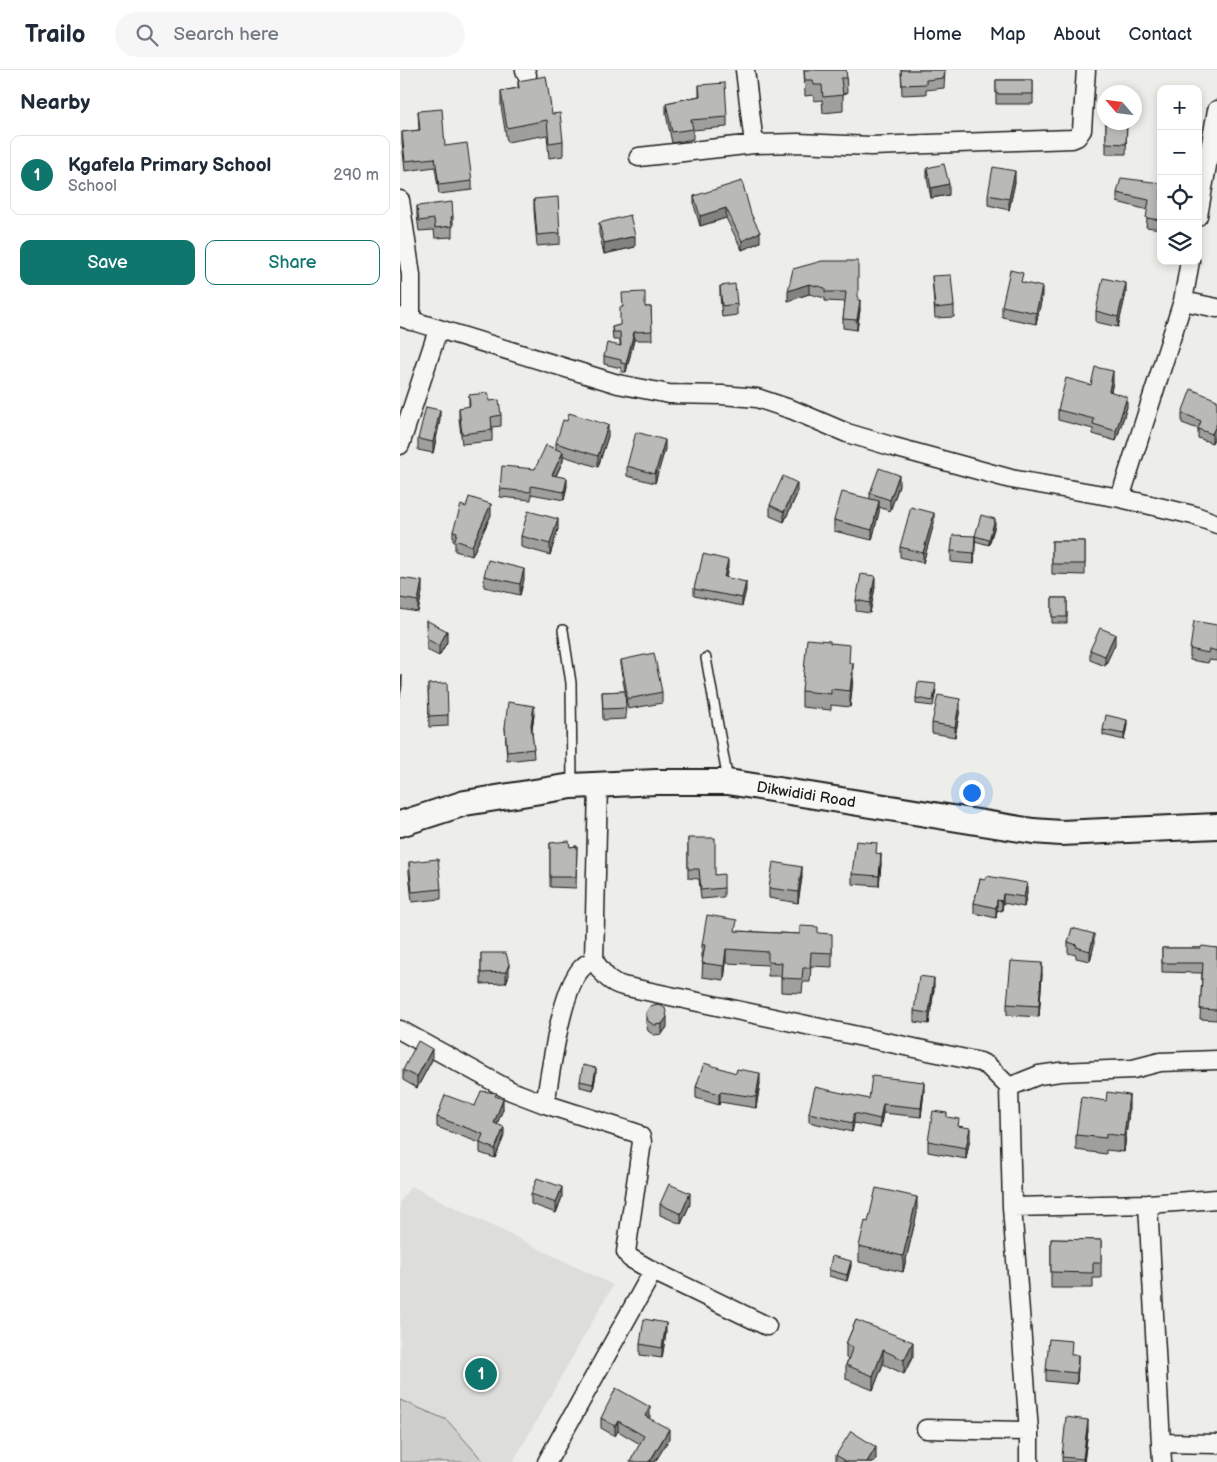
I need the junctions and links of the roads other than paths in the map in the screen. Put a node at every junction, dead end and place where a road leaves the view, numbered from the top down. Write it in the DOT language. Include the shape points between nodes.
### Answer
graph roads {
  1 [pos="745,70"];
  2 [pos="1086,70"];
  3 [pos="1217,110"];
  4 [pos="1217,118"];
  5 [pos="754,144"];
  6 [pos="639,157"];
  7 [pos="1202,195"];
  8 [pos="400,200"];
  9 [pos="1189,265"];
  10 [pos="1182,301"];
  11 [pos="1217,308"];
  12 [pos="405,319"];
  13 [pos="438,330"];
  14 [pos="400,445"];
  15 [pos="1120,498"];
  16 [pos="1217,524"];
  17 [pos="563,630"];
  18 [pos="706,658"];
  19 [pos="728,782"];
  20 [pos="598,785"];
  21 [pos="572,786"];
  22 [pos="400,824"];
  23 [pos="1217,826"];
  24 [pos="594,961"];
  25 [pos="400,1030"];
  26 [pos="1217,1060"];
  27 [pos="1009,1087"];
  28 [pos="545,1104"];
  29 [pos="1217,1199"];
  30 [pos="1148,1204"];
  31 [pos="1012,1207"];
  32 [pos="653,1271"];
  33 [pos="767,1326"];
  34 [pos="926,1429"];
  35 [pos="1029,1431"];
  36 [pos="1161,1443"];
  37 [pos="1217,1444"];
  38 [pos="547,1462"];
  39 [pos="1029,1462"];
  40 [pos="1162,1462"];
  1 -- 5 [label="street"];
  2 -- 5 [label="street" via="1082,130 1072,139 871,146"];
  3 -- 4 [label="street"];
  4 -- 7 [label="street"];
  5 -- 6 [label="street"];
  8 -- 12 [label="street" via="411,274"];
  9 -- 10 [label="street"];
  10 -- 11 [label="street"];
  10 -- 15 [label="street"];
  12 -- 13 [label="street"];
  13 -- 14 [label="street"];
  13 -- 15 [label="street" via="618,384 669,394 757,398 847,433 912,452 1011,479"];
  15 -- 16 [label="street" via="1193,514"];
  17 -- 21 [label="lane" via="571,683"];
  18 -- 19 [label="lane"];
  19 -- 20 [label="street, Dikwididi Road"];
  19 -- 23 [label="street, Dikwididi Road" via="1033,831 1061,833"];
  20 -- 21 [label="street, Dikwididi Road"];
  20 -- 24 [label="street"];
  21 -- 22 [label="street, Dikwididi Road" via="465,803"];
  24 -- 27 [label="street" via="615,984 980,1062"];
  24 -- 28 [label="street" via="579,971 565,1001"];
  25 -- 28 [label="street" via="511,1090"];
  26 -- 27 [label="street" via="1160,1062 1133,1069 1060,1072 1039,1075"];
  27 -- 31 [label="street"];
  28 -- 32 [label="street" via="641,1137 626,1252 630,1258"];
  29 -- 30 [label="street"];
  30 -- 31 [label="street"];
  30 -- 36 [label="street"];
  31 -- 35 [label="street"];
  32 -- 33 [label="street"];
  32 -- 38 [label="street"];
  34 -- 35 [label="street"];
  35 -- 39 [label="street"];
  36 -- 37 [label="street"];
  36 -- 40 [label="street"];
}
